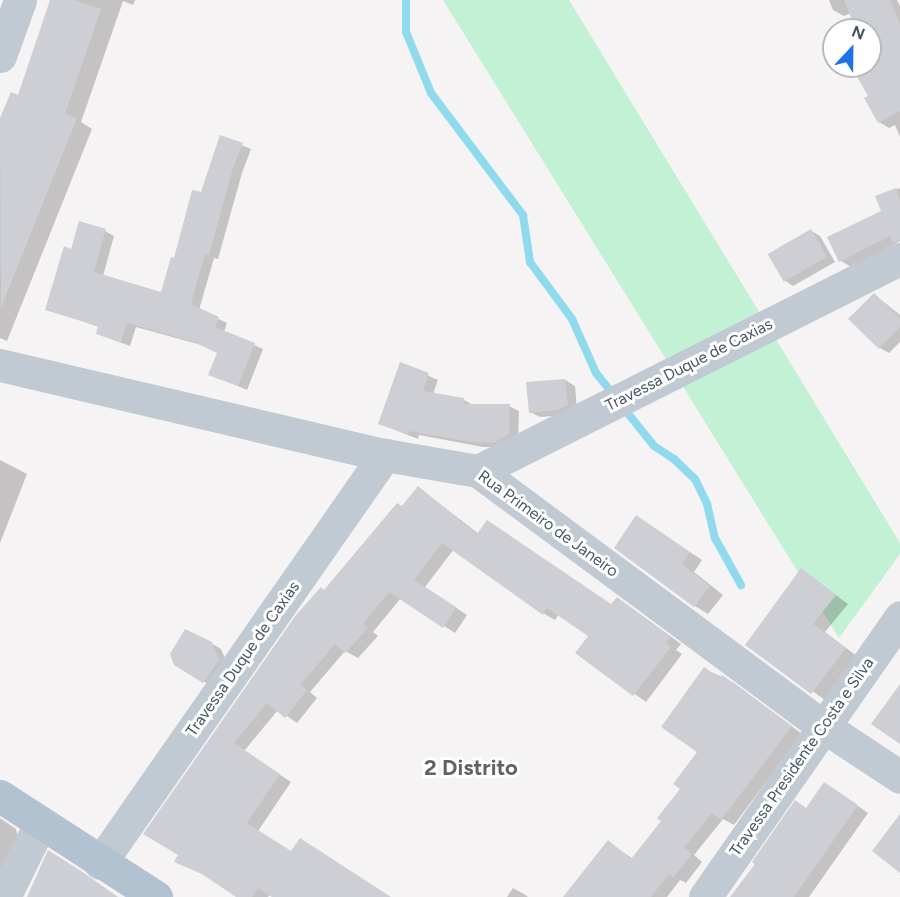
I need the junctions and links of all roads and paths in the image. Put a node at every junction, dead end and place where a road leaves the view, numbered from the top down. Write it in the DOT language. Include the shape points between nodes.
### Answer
graph roads {
  1 [pos="20,0"];
  2 [pos="0,56"];
  3 [pos="900,259"];
  4 [pos="0,366"];
  5 [pos="385,455"];
  6 [pos="478,471"];
  7 [pos="900,617"];
  8 [pos="823,726"];
  9 [pos="900,777"];
  10 [pos="0,796"];
  11 [pos="40,824"];
  12 [pos="100,863"];
  13 [pos="4,897"];
  14 [pos="156,897"];
  15 [pos="705,897"];
  1 -- 2 [label="street"];
  3 -- 6 [label="street, Travessa Duque de Caxias"];
  4 -- 5 [label="street, Rua Primeiro de Janeiro"];
  5 -- 6 [label="street, Rua Primeiro de Janeiro"];
  5 -- 12 [label="street, Travessa Duque de Caxias"];
  6 -- 8 [label="street, Rua Primeiro de Janeiro"];
  7 -- 8 [label="street, Travessa Presidente Costa e Silva"];
  8 -- 9 [label="street, Rua Primeiro de Janeiro"];
  8 -- 15 [label="street, Travessa Presidente Costa e Silva"];
  10 -- 11 [label="main road"];
  11 -- 12 [label="main road"];
  11 -- 13 [label="street"];
  12 -- 14 [label="main road"];
}
